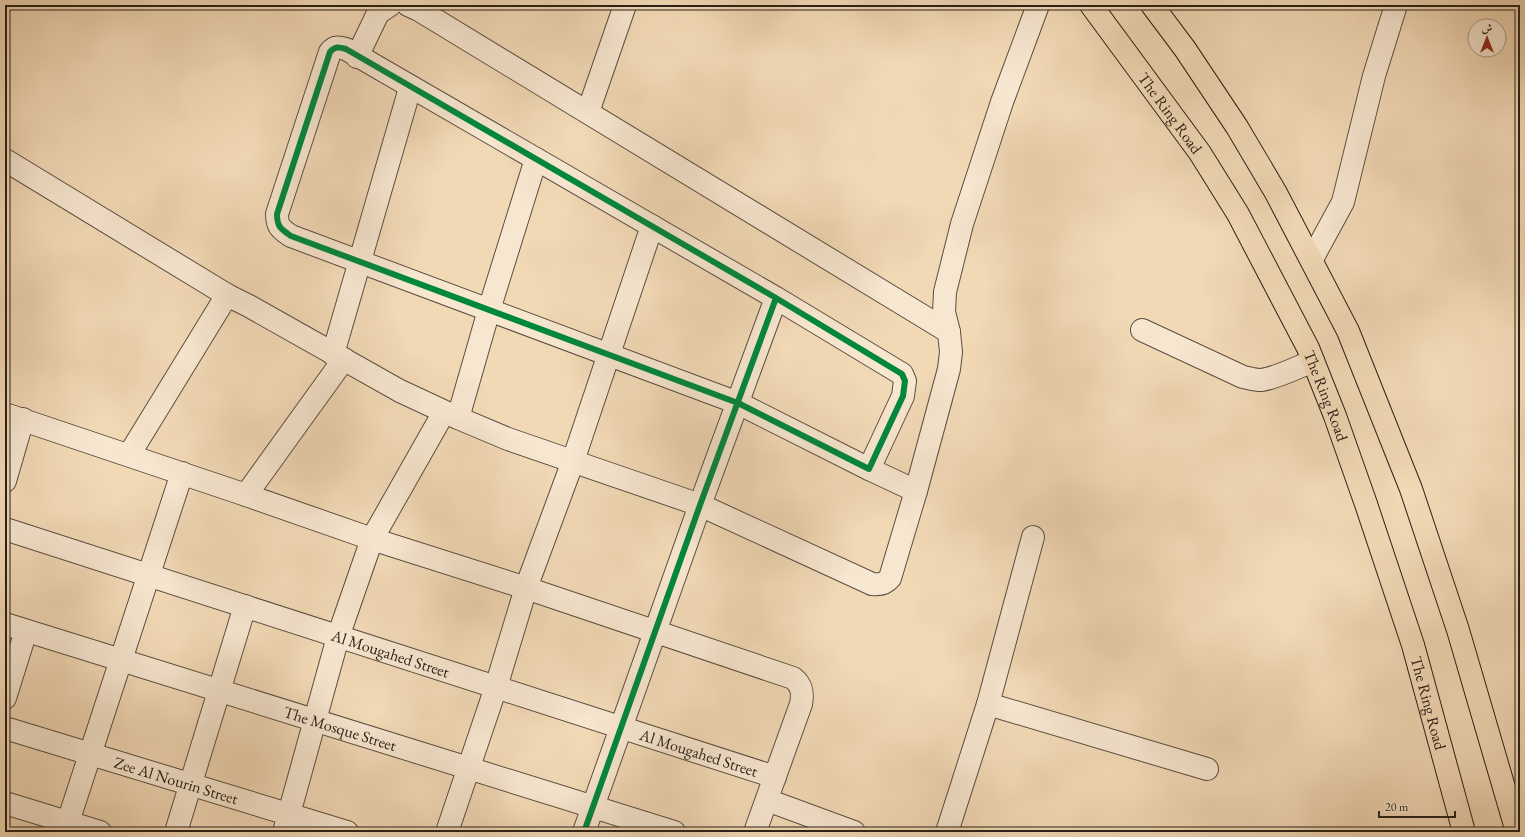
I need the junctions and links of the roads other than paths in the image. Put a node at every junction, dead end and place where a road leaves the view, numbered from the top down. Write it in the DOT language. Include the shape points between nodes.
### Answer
graph roads {
  1 [pos="390,5"];
  2 [pos="408,5"];
  3 [pos="625,5"];
  4 [pos="1038,5"];
  5 [pos="1091,5"];
  6 [pos="1152,5"];
  7 [pos="1396,5"];
  8 [pos="357,57"];
  9 [pos="410,88"];
  10 [pos="588,112"];
  11 [pos="536,159"];
  12 [pos="8,169"];
  13 [pos="652,226"];
  14 [pos="1312,259"];
  15 [pos="360,261"];
  16 [pos="227,295"];
  17 [pos="776,298"];
  18 [pos="488,310"];
  19 [pos="1142,330"];
  20 [pos="949,332"];
  21 [pos="609,354"];
  22 [pos="338,357"];
  23 [pos="1313,361"];
  24 [pos="738,403"];
  25 [pos="451,415"];
  26 [pos="14,417"];
  27 [pos="128,455"];
  28 [pos="574,461"];
  29 [pos="869,469"];
  30 [pos="182,473"];
  31 [pos="5,480"];
  32 [pos="916,491"];
  33 [pos="246,495"];
  34 [pos="700,505"];
  35 [pos="5,529"];
  36 [pos="1033,536"];
  37 [pos="372,540"];
  38 [pos="149,575"];
  39 [pos="526,588"];
  40 [pos="245,606"];
  41 [pos="5,624"];
  42 [pos="26,631"];
  43 [pos="654,631"];
  44 [pos="338,637"];
  45 [pos="121,661"];
  46 [pos="496,687"];
  47 [pos="219,691"];
  48 [pos="5,698"];
  49 [pos="988,704"];
  50 [pos="315,722"];
  51 [pos="621,727"];
  52 [pos="5,728"];
  53 [pos="90,754"];
  54 [pos="469,768"];
  55 [pos="1207,768"];
  56 [pos="775,777"];
  57 [pos="191,784"];
  58 [pos="767,800"];
  59 [pos="5,803"];
  60 [pos="593,807"];
  61 [pos="68,822"];
  62 [pos="287,823"];
  63 [pos="99,832"];
  64 [pos="176,832"];
  65 [pos="347,832"];
  66 [pos="447,832"];
  67 [pos="584,832"];
  68 [pos="674,832"];
  69 [pos="755,832"];
  70 [pos="854,832"];
  71 [pos="947,832"];
  72 [pos="1464,832"];
  73 [pos="1517,832"];
  1 -- 8 [label="street" via="378,13"];
  2 -- 10 [label="street"];
  3 -- 10 [label="street"];
  4 -- 20 [label="street" via="1002,102 962,224 945,292 944,312"];
  5 -- 23 [label="highway, The Ring Road" via="1208,165 1238,214"];
  6 -- 14 [label="highway" via="1238,127"];
  7 -- 14 [label="street" via="1374,76 1343,202"];
  8 -- 9 [label="street"];
  8 -- 15 [label="street" via="340,47 335,47 330,52 277,214 277,222 280,228 291,236"];
  9 -- 11 [label="street"];
  9 -- 15 [label="street"];
  10 -- 20 [label="street"];
  11 -- 13 [label="street"];
  11 -- 18 [label="street"];
  12 -- 16 [label="street"];
  13 -- 17 [label="street"];
  13 -- 21 [label="street"];
  14 -- 73 [label="highway" via="1348,330 1411,489 1458,630"];
  15 -- 18 [label="street"];
  15 -- 22 [label="street"];
  16 -- 22 [label="street"];
  16 -- 27 [label="street"];
  17 -- 24 [label="street"];
  17 -- 29 [label="street" via="902,374 905,381 903,396"];
  18 -- 21 [label="street"];
  18 -- 25 [label="street"];
  19 -- 23 [label="street" via="1242,377 1252,379 1269,378"];
  20 -- 32 [label="street" via="949,369"];
  21 -- 24 [label="street"];
  21 -- 28 [label="street"];
  22 -- 25 [label="street"];
  22 -- 33 [label="street"];
  23 -- 72 [label="highway, The Ring Road" via="1343,438 1411,637"];
  24 -- 29 [label="street"];
  24 -- 34 [label="street"];
  25 -- 28 [label="street" via="508,439"];
  25 -- 37 [label="street"];
  26 -- 27 [label="street"];
  26 -- 31 [label="street"];
  27 -- 30 [label="street"];
  28 -- 34 [label="street"];
  28 -- 39 [label="street"];
  29 -- 32 [label="street"];
  30 -- 33 [label="street"];
  30 -- 38 [label="street"];
  32 -- 34 [label="street" via="890,578 887,582 876,584"];
  33 -- 37 [label="street"];
  34 -- 43 [label="street"];
  35 -- 38 [label="street, Al Mougahed Street"];
  36 -- 49 [label="street"];
  37 -- 39 [label="street"];
  37 -- 44 [label="street"];
  38 -- 40 [label="street, Al Mougahed Street"];
  38 -- 45 [label="street"];
  39 -- 43 [label="street"];
  39 -- 46 [label="street"];
  40 -- 44 [label="street, Al Mougahed Street"];
  40 -- 47 [label="street"];
  41 -- 42 [label="street, The Mosque Street"];
  42 -- 45 [label="street, The Mosque Street"];
  42 -- 48 [label="street"];
  43 -- 51 [label="street"];
  43 -- 56 [label="street" via="799,682 803,696 801,704"];
  44 -- 46 [label="street, Al Mougahed Street"];
  44 -- 50 [label="street"];
  45 -- 47 [label="street, The Mosque Street"];
  45 -- 53 [label="street"];
  46 -- 51 [label="street, Al Mougahed Street"];
  46 -- 54 [label="street"];
  47 -- 50 [label="street, The Mosque Street"];
  47 -- 57 [label="street"];
  49 -- 55 [label="street"];
  49 -- 71 [label="street"];
  50 -- 54 [label="street, The Mosque Street"];
  50 -- 62 [label="street"];
  51 -- 56 [label="street, Al Mougahed Street"];
  51 -- 60 [label="street"];
  52 -- 53 [label="street, Zee Al Nourin Street"];
  53 -- 57 [label="street, Zee Al Nourin Street"];
  53 -- 61 [label="street"];
  54 -- 60 [label="street, The Mosque Street"];
  54 -- 66 [label="street"];
  56 -- 58 [label="street"];
  57 -- 62 [label="street, Zee Al Nourin Street"];
  57 -- 64 [label="street"];
  58 -- 69 [label="street"];
  58 -- 70 [label="street"];
  59 -- 61 [label="street"];
  60 -- 67 [label="street"];
  60 -- 68 [label="street, The Mosque Street"];
  61 -- 63 [label="street"];
  62 -- 65 [label="street, Zee Al Nourin Street"];
}
